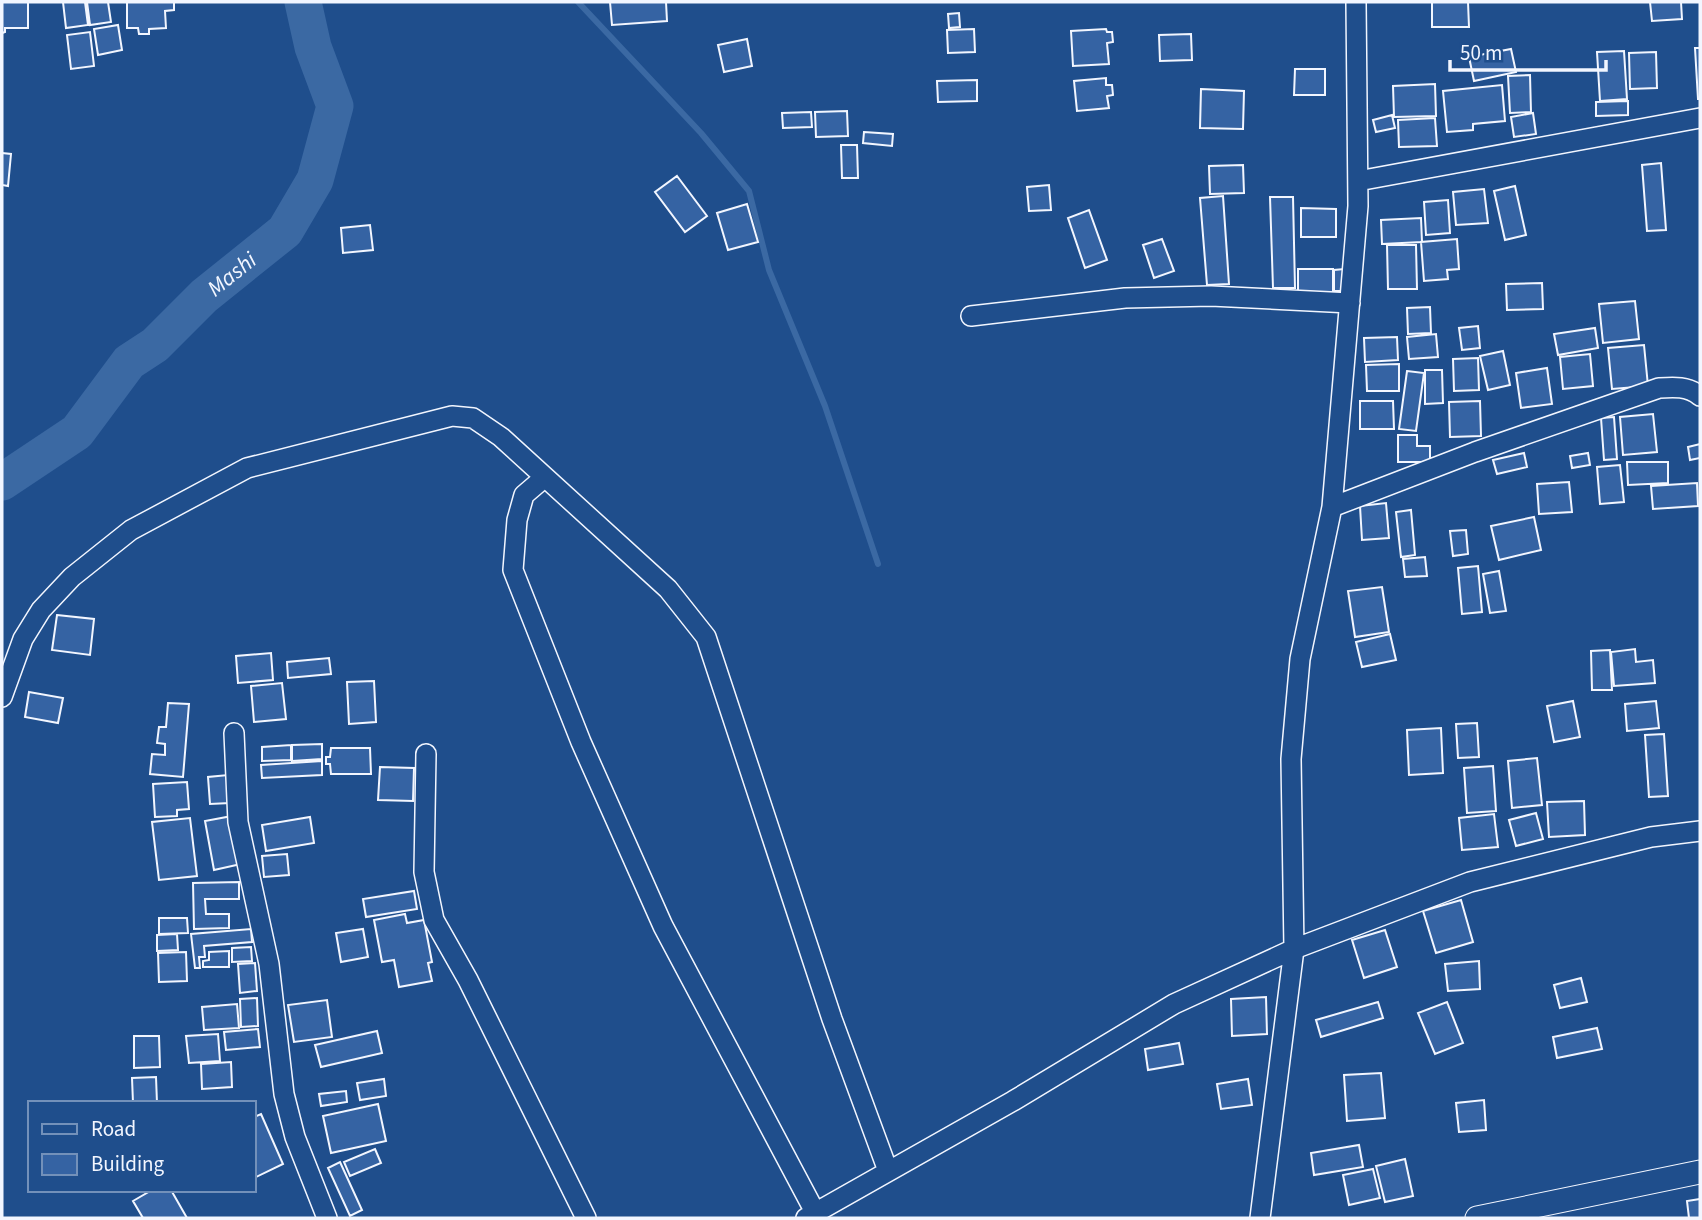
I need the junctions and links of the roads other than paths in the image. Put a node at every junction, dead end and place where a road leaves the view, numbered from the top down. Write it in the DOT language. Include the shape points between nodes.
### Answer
graph roads {
  1 [pos="1356,2"];
  2 [pos="1700,118"];
  3 [pos="1358,181"];
  4 [pos="1350,303"];
  5 [pos="971,316"];
  6 [pos="1700,396"];
  7 [pos="545,477"];
  8 [pos="1332,507"];
  9 [pos="2,697"];
  10 [pos="234,733"];
  11 [pos="426,754"];
  12 [pos="1700,831"];
  13 [pos="1294,949"];
  14 [pos="888,1171"];
  15 [pos="1700,1172"];
  16 [pos="810,1215"];
  17 [pos="327,1218"];
  18 [pos="586,1218"];
  19 [pos="1259,1218"];
  20 [pos="1477,1218"];
  1 -- 3 [label="street"];
  2 -- 3 [label="street"];
  3 -- 4 [label="street"];
  4 -- 5 [label="street" via="1211,296 1125,298"];
  4 -- 8 [label="street"];
  6 -- 8 [label="street" via="1681,387 1659,387"];
  7 -- 9 [label="street" via="473,418 452,416 247,468 131,530 72,577 41,610 23,639"];
  7 -- 14 [label="street" via="668,589 706,637 832,1019"];
  7 -- 16 [label="street" via="524,495 515,531 513,570 581,742 663,926"];
  8 -- 13 [label="street" via="1300,659 1291,759"];
  10 -- 17 [label="street" via="238,822 269,964 284,1094 295,1137"];
  11 -- 18 [label="street" via="424,872 434,920"];
  12 -- 13 [label="street" via="1651,837 1470,882"];
  13 -- 14 [label="street" via="1174,1004"];
  13 -- 19 [label="street"];
  14 -- 16 [label="street"];
  15 -- 20 [label="street"];
}
